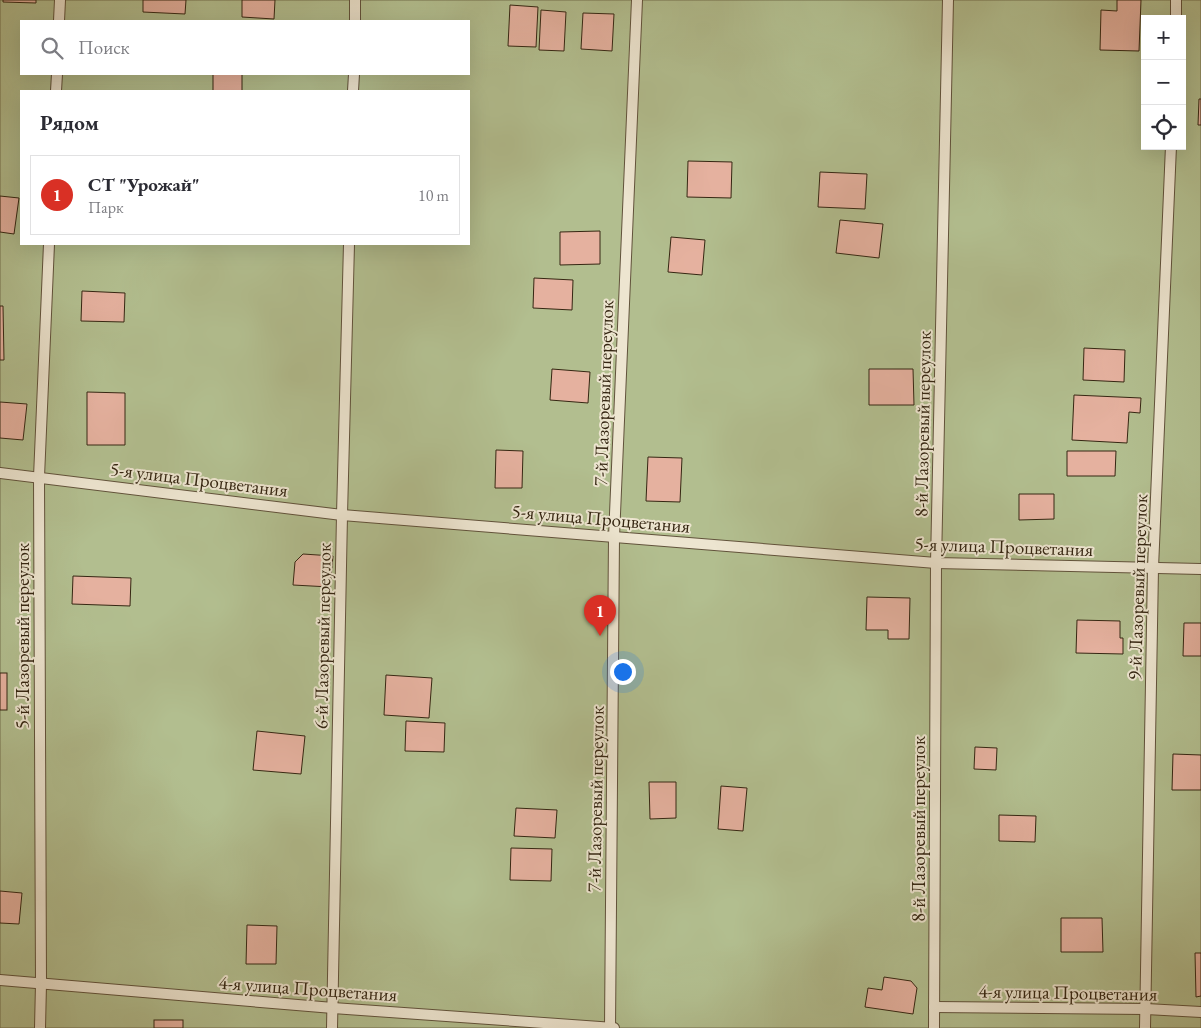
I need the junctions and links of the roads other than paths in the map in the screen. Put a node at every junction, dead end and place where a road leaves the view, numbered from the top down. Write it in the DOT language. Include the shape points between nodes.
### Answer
graph roads {
  1 [pos="60,0"];
  2 [pos="355,0"];
  3 [pos="637,0"];
  4 [pos="948,0"];
  5 [pos="1176,0"];
  6 [pos="1176,15"];
  7 [pos="59,20"];
  8 [pos="355,20"];
  9 [pos="57,75"];
  10 [pos="354,75"];
  11 [pos="56,90"];
  12 [pos="353,90"];
  13 [pos="1170,150"];
  14 [pos="50,245"];
  15 [pos="349,245"];
  16 [pos="0,473"];
  17 [pos="39,477"];
  18 [pos="342,515"];
  19 [pos="614,537"];
  20 [pos="936,563"];
  21 [pos="1154,568"];
  22 [pos="1201,569"];
  23 [pos="0,980"];
  24 [pos="41,984"];
  25 [pos="934,1007"];
  26 [pos="333,1008"];
  27 [pos="1146,1010"];
  28 [pos="1201,1012"];
  29 [pos="40,1028"];
  30 [pos="332,1028"];
  31 [pos="610,1028"];
  32 [pos="614,1028"];
  33 [pos="934,1028"];
  34 [pos="1146,1028"];
  1 -- 7 [label="lane"];
  2 -- 8 [label="lane"];
  3 -- 19 [label="lane, 7-й Лазоревый переулок"];
  4 -- 20 [label="lane, 8-й Лазоревый переулок"];
  5 -- 6 [label="lane"];
  9 -- 11 [label="lane"];
  10 -- 12 [label="lane"];
  13 -- 21 [label="lane, 9-й Лазоревый переулок"];
  14 -- 17 [label="lane, 5-й Лазоревый переулок"];
  15 -- 18 [label="lane, 6-й Лазоревый переулок"];
  16 -- 17 [label="lane, 5-я улица Процветания"];
  17 -- 18 [label="lane, 5-я улица Процветания"];
  17 -- 24 [label="lane, 5-й Лазоревый переулок"];
  18 -- 19 [label="lane, 5-я улица Процветания"];
  18 -- 26 [label="lane, 6-й Лазоревый переулок"];
  19 -- 20 [label="lane, 5-я улица Процветания"];
  19 -- 31 [label="lane, 7-й Лазоревый переулок"];
  20 -- 21 [label="lane, 5-я улица Процветания"];
  20 -- 25 [label="lane, 8-й Лазоревый переулок"];
  21 -- 22 [label="lane, 5-я улица Процветания"];
  21 -- 27 [label="lane, 9-й Лазоревый переулок"];
  23 -- 24 [label="lane, 4-я улица Процветания"];
  24 -- 26 [label="lane, 4-я улица Процветания"];
  24 -- 29 [label="lane, 5-й Лазоревый переулок"];
  25 -- 27 [label="lane, 4-я улица Процветания"];
  25 -- 33 [label="lane, 8-й Лазоревый переулок"];
  26 -- 30 [label="lane, 6-й Лазоревый переулок"];
  26 -- 31 [label="lane, 4-я улица Процветания"];
  27 -- 28 [label="lane, 4-я улица Процветания"];
  27 -- 34 [label="lane, 9-й Лазоревый переулок"];
  31 -- 32 [label="lane, 4-я улица Процветания"];
}
